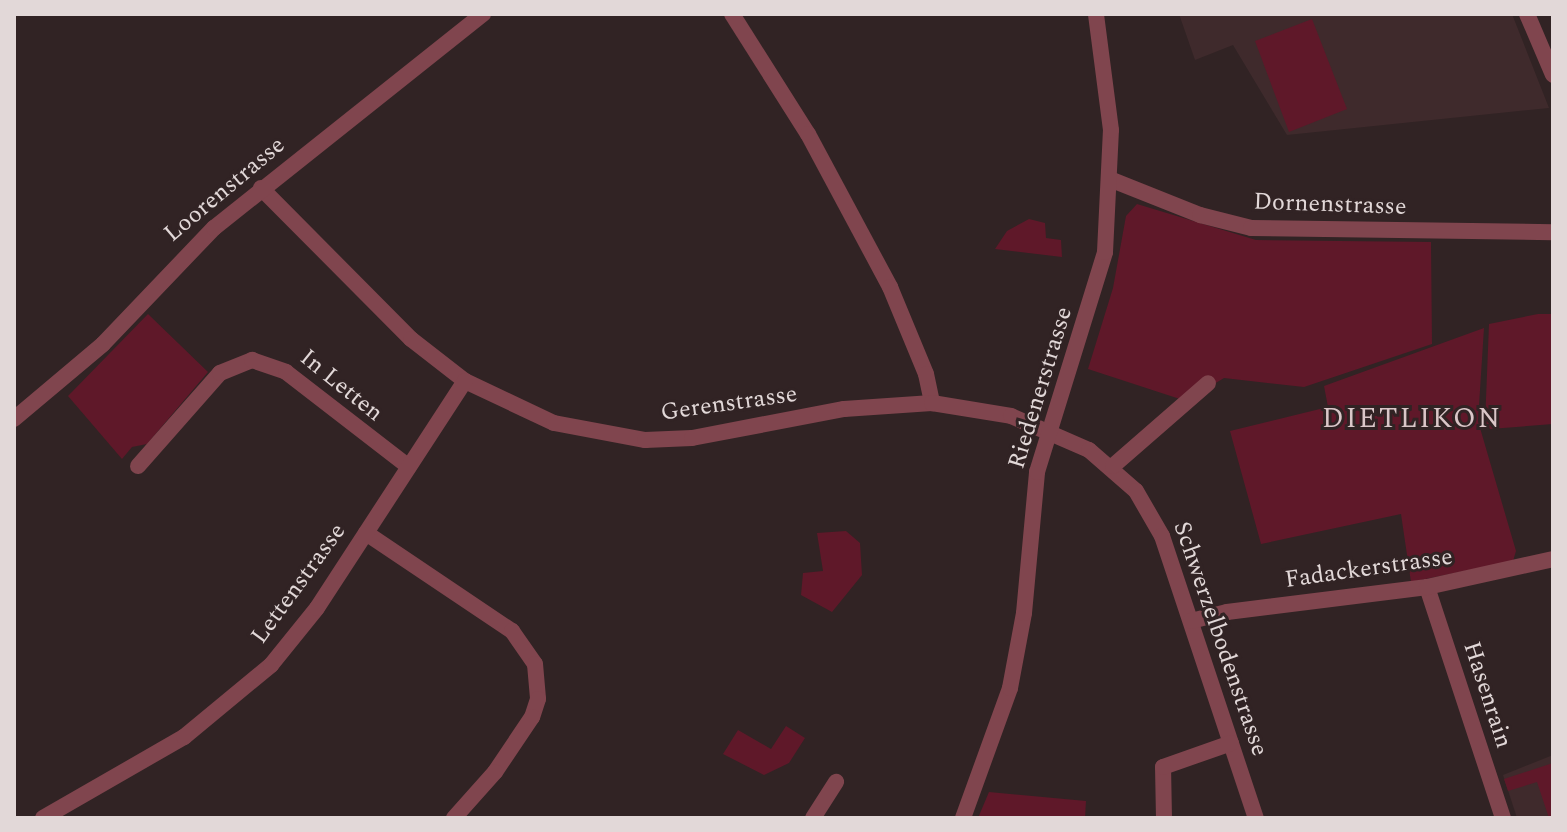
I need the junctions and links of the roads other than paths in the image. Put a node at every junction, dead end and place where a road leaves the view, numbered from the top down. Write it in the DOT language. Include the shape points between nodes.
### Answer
graph roads {
  1 [pos="483,14"];
  2 [pos="732,14"];
  3 [pos="1096,14"];
  4 [pos="1527,14"];
  5 [pos="1553,75"];
  6 [pos="1112,180"];
  7 [pos="261,188"];
  8 [pos="1553,232"];
  9 [pos="465,381"];
  10 [pos="1208,383"];
  11 [pos="932,403"];
  12 [pos="14,419"];
  13 [pos="1048,429"];
  14 [pos="138,466"];
  15 [pos="1113,466"];
  16 [pos="409,467"];
  17 [pos="366,533"];
  18 [pos="1553,559"];
  19 [pos="1427,587"];
  20 [pos="1191,621"];
  21 [pos="1231,743"];
  22 [pos="836,782"];
  23 [pos="43,818"];
  24 [pos="454,818"];
  25 [pos="813,818"];
  26 [pos="963,818"];
  27 [pos="1164,818"];
  28 [pos="1256,818"];
  29 [pos="1503,818"];
  1 -- 7 [label="street, Loorenstrasse"];
  2 -- 11 [label="street" via="856,222 915,342"];
  3 -- 6 [label="street, Riedenerstrasse"];
  4 -- 5 [label="street"];
  6 -- 8 [label="street, Dornenstrasse" via="1200,215 1251,228"];
  6 -- 13 [label="street, Riedenerstrasse" via="1105,252 1087,323"];
  7 -- 9 [label="street, Gerenstrasse" via="411,339"];
  7 -- 12 [label="street, Loorenstrasse" via="189,250 92,354"];
  9 -- 11 [label="street, Gerenstrasse" via="554,423 645,440 727,433 844,409"];
  9 -- 16 [label="street, Lettenstrasse"];
  10 -- 15 [label="street"];
  11 -- 13 [label="street, Gerenstrasse" via="1011,416"];
  13 -- 15 [label="street, Schwerzelbodenstrasse"];
  13 -- 26 [label="street, Riedenerstrasse" via="1037,472 1016,662 993,743"];
  14 -- 16 [label="street, In Letten" via="220,373 258,360 286,372"];
  15 -- 20 [label="street, Schwerzelbodenstrasse" via="1155,521"];
  16 -- 17 [label="street, Lettenstrasse"];
  17 -- 23 [label="street, Lettenstrasse" via="306,623 244,691 184,737"];
  17 -- 24 [label="street" via="512,631 533,657 538,688 532,717 495,772"];
  18 -- 19 [label="street, Fadackerstrasse"];
  19 -- 20 [label="street, Fadackerstrasse"];
  19 -- 29 [label="street, Hasenrain"];
  20 -- 21 [label="street, Schwerzelbodenstrasse"];
  21 -- 27 [label="street" via="1163,767"];
  21 -- 28 [label="street, Schwerzelbodenstrasse"];
  22 -- 25 [label="street"];
}
